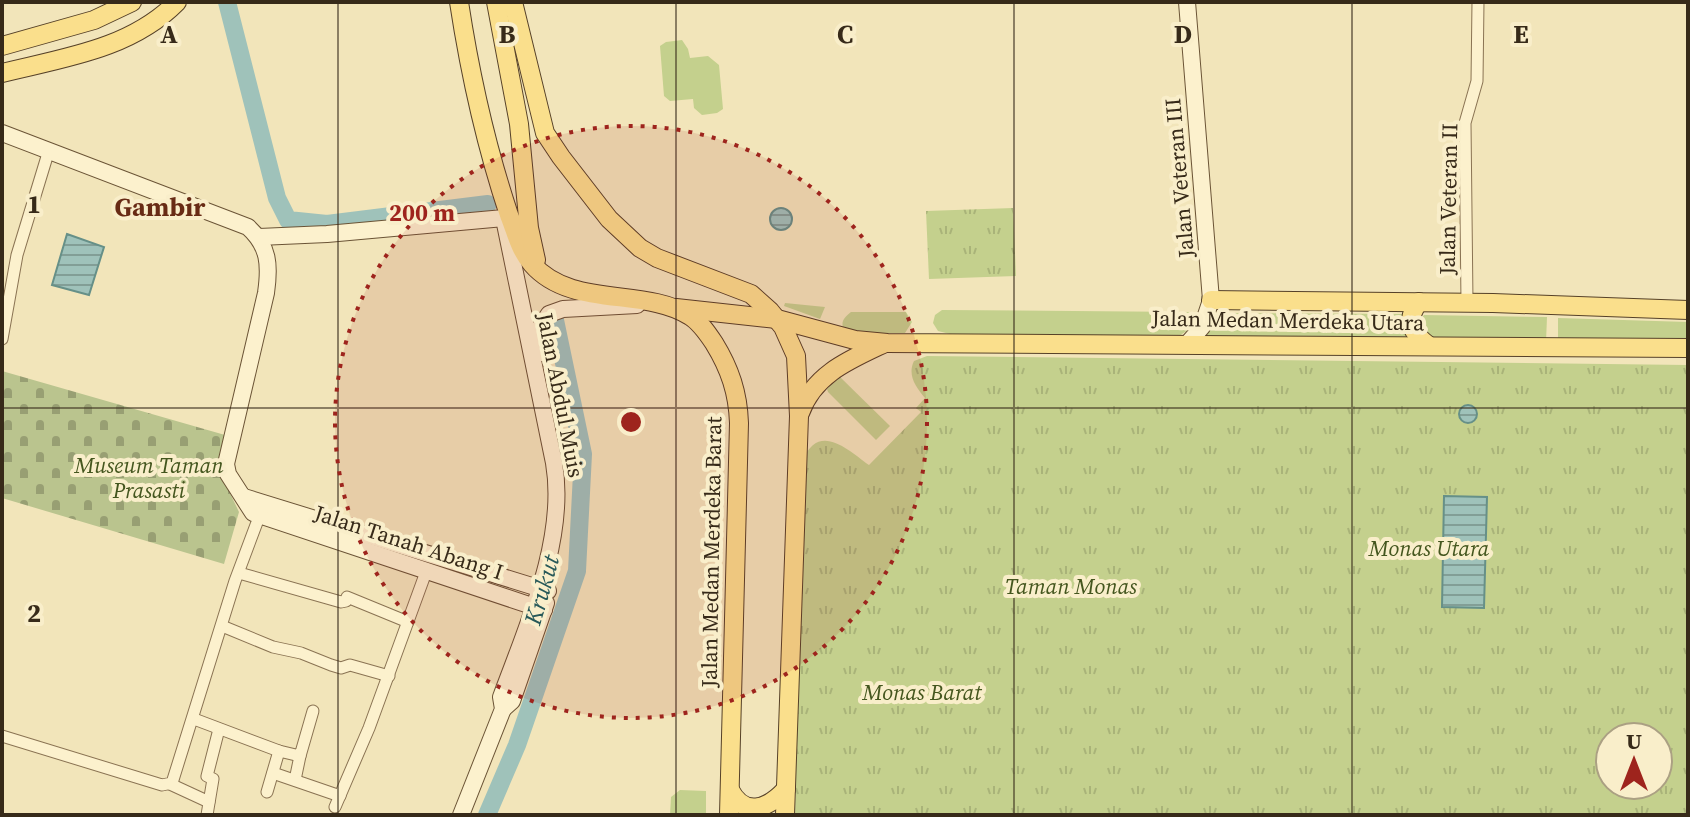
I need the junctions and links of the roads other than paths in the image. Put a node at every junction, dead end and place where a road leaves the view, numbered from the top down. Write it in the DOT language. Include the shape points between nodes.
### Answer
graph roads {
  1 [pos="132,2"];
  2 [pos="177,2"];
  3 [pos="459,2"];
  4 [pos="496,2"];
  5 [pos="513,2"];
  6 [pos="1187,2"];
  7 [pos="1478,2"];
  8 [pos="2,46"];
  9 [pos="2,73"];
  10 [pos="2,133"];
  11 [pos="49,150"];
  12 [pos="496,180"];
  13 [pos="504,218"];
  14 [pos="259,237"];
  15 [pos="542,274"];
  16 [pos="5,296"];
  17 [pos="1211,300"];
  18 [pos="1419,302"];
  19 [pos="1467,302"];
  20 [pos="655,304"];
  21 [pos="676,308"];
  22 [pos="1685,308"];
  23 [pos="777,319"];
  24 [pos="2,339"];
  25 [pos="887,343"];
  26 [pos="1188,343"];
  27 [pos="1429,346"];
  28 [pos="1688,348"];
  29 [pos="799,416"];
  30 [pos="256,505"];
  31 [pos="426,572"];
  32 [pos="237,577"];
  33 [pos="544,590"];
  34 [pos="539,609"];
  35 [pos="408,622"];
  36 [pos="222,626"];
  37 [pos="389,676"];
  38 [pos="313,711"];
  39 [pos="194,719"];
  40 [pos="219,729"];
  41 [pos="2,736"];
  42 [pos="279,751"];
  43 [pos="300,756"];
  44 [pos="273,773"];
  45 [pos="295,780"];
  46 [pos="169,785"];
  47 [pos="786,789"];
  48 [pos="730,790"];
  49 [pos="267,792"];
  50 [pos="209,802"];
  51 [pos="207,815"];
  52 [pos="461,815"];
  53 [pos="729,815"];
  54 [pos="785,815"];
  1 -- 8 [label="main road" via="94,20"];
  2 -- 9 [label="main road" via="132,36"];
  3 -- 12 [label="main road"];
  4 -- 15 [label="main road" via="519,124 531,245"];
  5 -- 23 [label="main road" via="545,133 594,203 640,248 751,294"];
  6 -- 17 [label="street, Jalan Veteran III"];
  7 -- 19 [label="street, Jalan Veteran II" via="1477,81 1465,123"];
  10 -- 11 [label="street"];
  11 -- 14 [label="street" via="248,227"];
  11 -- 16 [label="street"];
  12 -- 13 [label="street, Jalan Abdul Muis"];
  12 -- 15 [label="main road" via="515,237"];
  13 -- 14 [label="street"];
  13 -- 33 [label="street, Jalan Abdul Muis" via="558,483"];
  14 -- 30 [label="street" via="267,253 266,293 226,464 228,474"];
  15 -- 20 [label="main road, Jalan Medan Merdeka Barat" via="560,285"];
  16 -- 24 [label="street"];
  17 -- 18 [label="main road, Jalan Medan Merdeka Utara"];
  17 -- 26 [label="street, Jalan Veteran III" via="1202,327"];
  18 -- 19 [label="main road, Jalan Medan Merdeka Utara"];
  18 -- 27 [label="main road" via="1410,323"];
  19 -- 22 [label="main road, Jalan Medan Merdeka Utara"];
  20 -- 21 [label="main road, Jalan Medan Merdeka Barat"];
  20 -- 33 [label="street, Jalan Abdul Muis" via="563,309 549,314 538,330 568,484 562,543"];
  21 -- 23 [label="main road, Jalan Medan Merdeka Utara"];
  21 -- 48 [label="main road, Jalan Medan Merdeka Barat" via="694,318 710,338 738,401"];
  23 -- 25 [label="main road, Jalan Medan Merdeka Utara"];
  23 -- 29 [label="main road" via="796,356"];
  25 -- 26 [label="main road, Jalan Medan Merdeka Utara"];
  25 -- 29 [label="main road" via="826,375 807,395"];
  26 -- 27 [label="main road, Jalan Medan Merdeka Utara"];
  27 -- 28 [label="main road, Jalan Medan Merdeka Utara"];
  29 -- 47 [label="main road"];
  30 -- 31 [label="street, Jalan Tanah Abang I"];
  30 -- 32 [label="street"];
  30 -- 33 [label="street, Jalan Tanah Abang I"];
  31 -- 34 [label="street, Jalan Tanah Abang I"];
  31 -- 35 [label="street"];
  32 -- 35 [label="street" via="341,602 347,597"];
  32 -- 36 [label="street"];
  33 -- 34 [label="street, Jalan Abdul Muis"];
  34 -- 52 [label="street, Jalan Abdul Muis" via="501,697 503,709"];
  35 -- 37 [label="street"];
  36 -- 37 [label="street" via="341,668 350,665"];
  36 -- 39 [label="street"];
  37 -- 45 [label="street" via="337,802"];
  38 -- 43 [label="street"];
  39 -- 40 [label="street"];
  39 -- 46 [label="street"];
  40 -- 42 [label="street"];
  40 -- 50 [label="street" via="207,776 213,778"];
  41 -- 46 [label="street"];
  42 -- 43 [label="street"];
  42 -- 44 [label="street"];
  43 -- 45 [label="street"];
  44 -- 45 [label="street"];
  44 -- 49 [label="street"];
  46 -- 50 [label="street"];
  47 -- 48 [label="main road" via="775,802 755,811 738,805"];
  47 -- 54 [label="main road"];
  48 -- 53 [label="main road, Jalan Medan Merdeka Barat"];
  50 -- 51 [label="street"];
}
